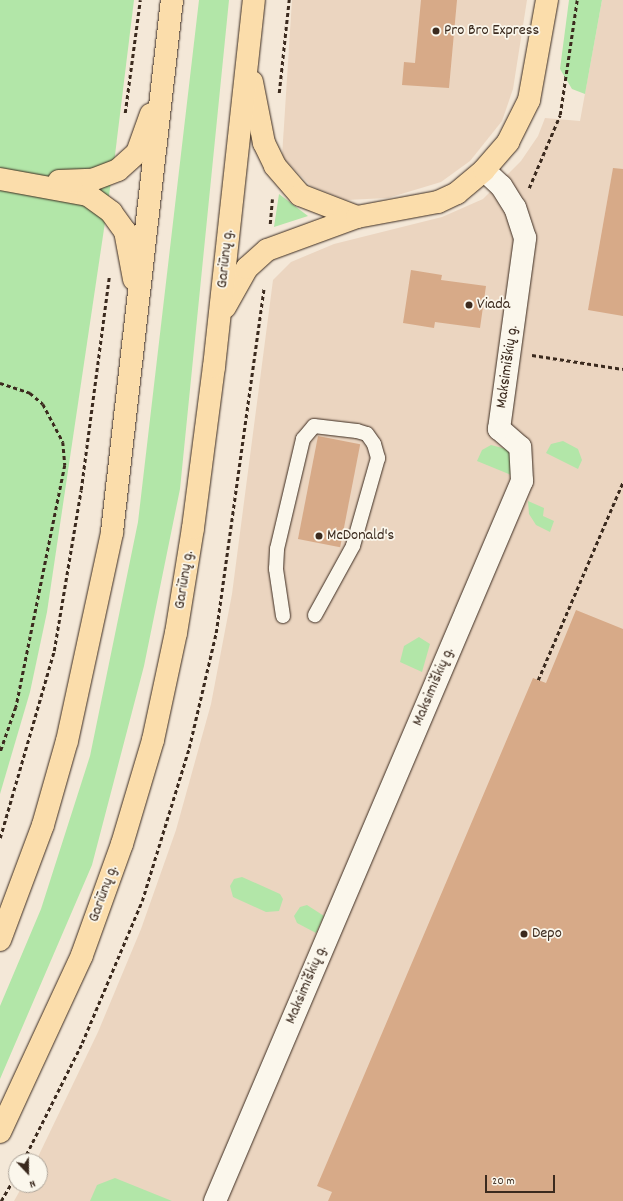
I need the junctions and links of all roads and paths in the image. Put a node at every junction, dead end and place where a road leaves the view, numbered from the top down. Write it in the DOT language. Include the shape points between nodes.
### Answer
graph roads {
  1 [pos="140,0"];
  2 [pos="172,0"];
  3 [pos="254,0"];
  4 [pos="547,0"];
  5 [pos="577,0"];
  6 [pos="248,60"];
  7 [pos="162,83"];
  8 [pos="125,116"];
  9 [pos="484,170"];
  10 [pos="9,180"];
  11 [pos="515,208"];
  12 [pos="357,217"];
  13 [pos="110,271"];
  14 [pos="138,312"];
  15 [pos="220,316"];
  16 [pos="510,351"];
  17 [pos="623,369"];
  18 [pos="0,383"];
  19 [pos="623,482"];
  20 [pos="315,615"];
  21 [pos="283,616"];
  22 [pos="538,680"];
  23 [pos="0,753"];
  24 [pos="0,838"];
  25 [pos="0,940"];
  26 [pos="0,1132"];
  27 [pos="8,1189"];
  28 [pos="1,1201"];
  29 [pos="215,1201"];
  1 -- 8 [label="path"];
  2 -- 7 [label="highway"];
  3 -- 6 [label="highway, Gariūnų g."];
  4 -- 9 [label="highway" via="529,100 508,142"];
  5 -- 11 [label="path" via="560,116 530,186"];
  6 -- 12 [label="highway" via="264,143 275,166 300,195"];
  6 -- 15 [label="highway, Gariūnų g."];
  7 -- 10 [label="highway" via="136,153 118,170 92,180"];
  7 -- 14 [label="highway"];
  9 -- 11 [label="street, Maksimiškių g." via="501,186"];
  9 -- 12 [label="highway" via="457,193 438,202"];
  10 -- 14 [label="highway" via="88,195 111,212 125,231"];
  11 -- 16 [label="street, Maksimiškių g." via="525,238"];
  12 -- 15 [label="highway" via="268,250 246,268"];
  13 -- 24 [label="path" via="81,490 54,651"];
  14 -- 25 [label="highway" via="112,532 68,741 45,817"];
  15 -- 26 [label="highway, Gariūnų g." via="182,596 152,740 122,844 82,955"];
  16 -- 17 [label="path"];
  16 -- 29 [label="street, Maksimiškių g." via="499,429 520,447 522,481"];
  18 -- 23 [label="path" via="30,393 44,404 63,442 65,465 16,707"];
  19 -- 22 [label="path"];
  20 -- 21 [label="lane" via="353,546 378,458 374,444 367,434 314,426 302,439 277,549 276,569"];
  27 -- 28 [label="path"];
}
